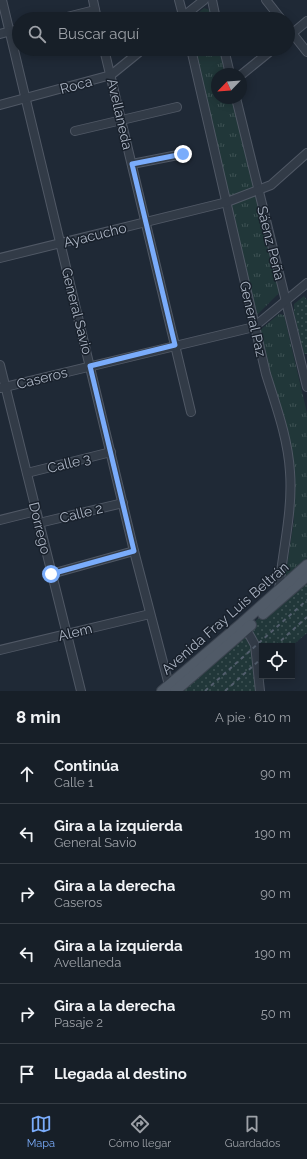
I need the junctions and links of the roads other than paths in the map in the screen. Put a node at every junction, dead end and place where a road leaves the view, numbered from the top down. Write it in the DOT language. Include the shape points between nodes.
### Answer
graph roads {
  1 [pos="2,0"];
  2 [pos="92,0"];
  3 [pos="179,0"];
  4 [pos="204,0"];
  5 [pos="212,0"];
  6 [pos="266,0"];
  7 [pos="95,10"];
  8 [pos="87,12"];
  9 [pos="182,12"];
  10 [pos="190,12"];
  11 [pos="215,12"];
  12 [pos="275,12"];
  13 [pos="307,21"];
  14 [pos="295,29"];
  15 [pos="10,31"];
  16 [pos="0,34"];
  17 [pos="295,39"];
  18 [pos="12,40"];
  19 [pos="307,52"];
  20 [pos="16,56"];
  21 [pos="106,56"];
  22 [pos="134,56"];
  23 [pos="193,56"];
  24 [pos="226,56"];
  25 [pos="264,56"];
  26 [pos="229,68"];
  27 [pos="247,70"];
  28 [pos="111,75"];
  29 [pos="26,99"];
  30 [pos="237,104"];
  31 [pos="0,105"];
  32 [pos="177,107"];
  33 [pos="121,120"];
  34 [pos="75,131"];
  35 [pos="307,153"];
  36 [pos="183,154"];
  37 [pos="132,164"];
  38 [pos="258,189"];
  39 [pos="226,202"];
  40 [pos="146,222"];
  41 [pos="60,243"];
  42 [pos="0,258"];
  43 [pos="307,283"];
  44 [pos="285,301"];
  45 [pos="254,327"];
  46 [pos="175,345"];
  47 [pos="304,359"];
  48 [pos="0,365"];
  49 [pos="90,366"];
  50 [pos="3,387"];
  51 [pos="307,387"];
  52 [pos="192,412"];
  53 [pos="111,452"];
  54 [pos="27,473"];
  55 [pos="123,503"];
  56 [pos="36,511"];
  57 [pos="0,520"];
  58 [pos="39,523"];
  59 [pos="134,551"];
  60 [pos="307,565"];
  61 [pos="51,574"];
  62 [pos="307,576"];
  63 [pos="279,591"];
  64 [pos="150,614"];
  65 [pos="244,626"];
  66 [pos="66,634"];
  67 [pos="0,650"];
  68 [pos="170,690"];
  69 [pos="258,690"];
  70 [pos="81,691"];
  1 -- 15 [label="street, General Savio"];
  2 -- 7 [label="street"];
  3 -- 9 [label="street"];
  4 -- 10 [label="street"];
  5 -- 11 [label="street"];
  6 -- 12 [label="street"];
  7 -- 8 [label="street"];
  13 -- 14 [label="street"];
  15 -- 16 [label="street"];
  15 -- 18 [label="street, General Savio"];
  17 -- 19 [label="street"];
  20 -- 29 [label="street, General Savio"];
  21 -- 28 [label="street, Avellaneda"];
  22 -- 28 [label="street, Roca"];
  23 -- 39 [label="street, General Paz"];
  24 -- 26 [label="street"];
  25 -- 27 [label="street"];
  28 -- 29 [label="street, Roca"];
  28 -- 33 [label="street, Avellaneda"];
  29 -- 31 [label="street, Roca"];
  29 -- 41 [label="street, General Savio"];
  30 -- 38 [label="street, Sáenz Peña"];
  32 -- 33 [label="street"];
  33 -- 34 [label="street"];
  33 -- 37 [label="street, Avellaneda"];
  35 -- 38 [label="street, Ayacucho" via="271,185"];
  36 -- 37 [label="street"];
  37 -- 40 [label="street, Avellaneda"];
  38 -- 39 [label="street, Ayacucho"];
  38 -- 44 [label="street, Sáenz Peña"];
  39 -- 40 [label="street, Ayacucho"];
  39 -- 45 [label="street, General Paz"];
  40 -- 41 [label="street, Ayacucho"];
  40 -- 46 [label="street, Avellaneda"];
  41 -- 42 [label="street, Ayacucho"];
  41 -- 49 [label="street, General Savio"];
  43 -- 44 [label="street, Caseros"];
  44 -- 45 [label="street, Caseros"];
  44 -- 47 [label="street, Sáenz Peña"];
  45 -- 46 [label="street, Caseros"];
  45 -- 63 [label="street, General Paz" via="282,425 290,472 290,510"];
  46 -- 49 [label="street, Caseros"];
  46 -- 52 [label="street, Avellaneda"];
  47 -- 51 [label="street, Sáenz Peña"];
  48 -- 50 [label="street, Dorrego"];
  49 -- 50 [label="street, Caseros"];
  49 -- 53 [label="street, General Savio"];
  50 -- 54 [label="street, Dorrego"];
  53 -- 54 [label="street, Calle 3"];
  53 -- 55 [label="street, General Savio"];
  54 -- 56 [label="street, Dorrego"];
  55 -- 58 [label="street, Calle 2"];
  55 -- 59 [label="street, General Savio"];
  56 -- 57 [label="street"];
  56 -- 58 [label="street, Dorrego"];
  58 -- 61 [label="street, Dorrego"];
  59 -- 61 [label="street"];
  59 -- 64 [label="street, General Savio"];
  60 -- 63 [label="main road, Avenida Fray Luis Beltrán"];
  61 -- 66 [label="street, Dorrego"];
  62 -- 65 [label="main road, Avenida Fray Luis Beltrán"];
  63 -- 65 [label="main road, Avenida Fray Luis Beltrán"];
  64 -- 66 [label="street, Alem"];
  64 -- 68 [label="street, General Savio"];
  65 -- 68 [label="main road, Avenida Fray Luis Beltrán"];
  65 -- 69 [label="street" via="256,645"];
  66 -- 67 [label="street, Alem"];
  66 -- 70 [label="street, Dorrego"];
}
